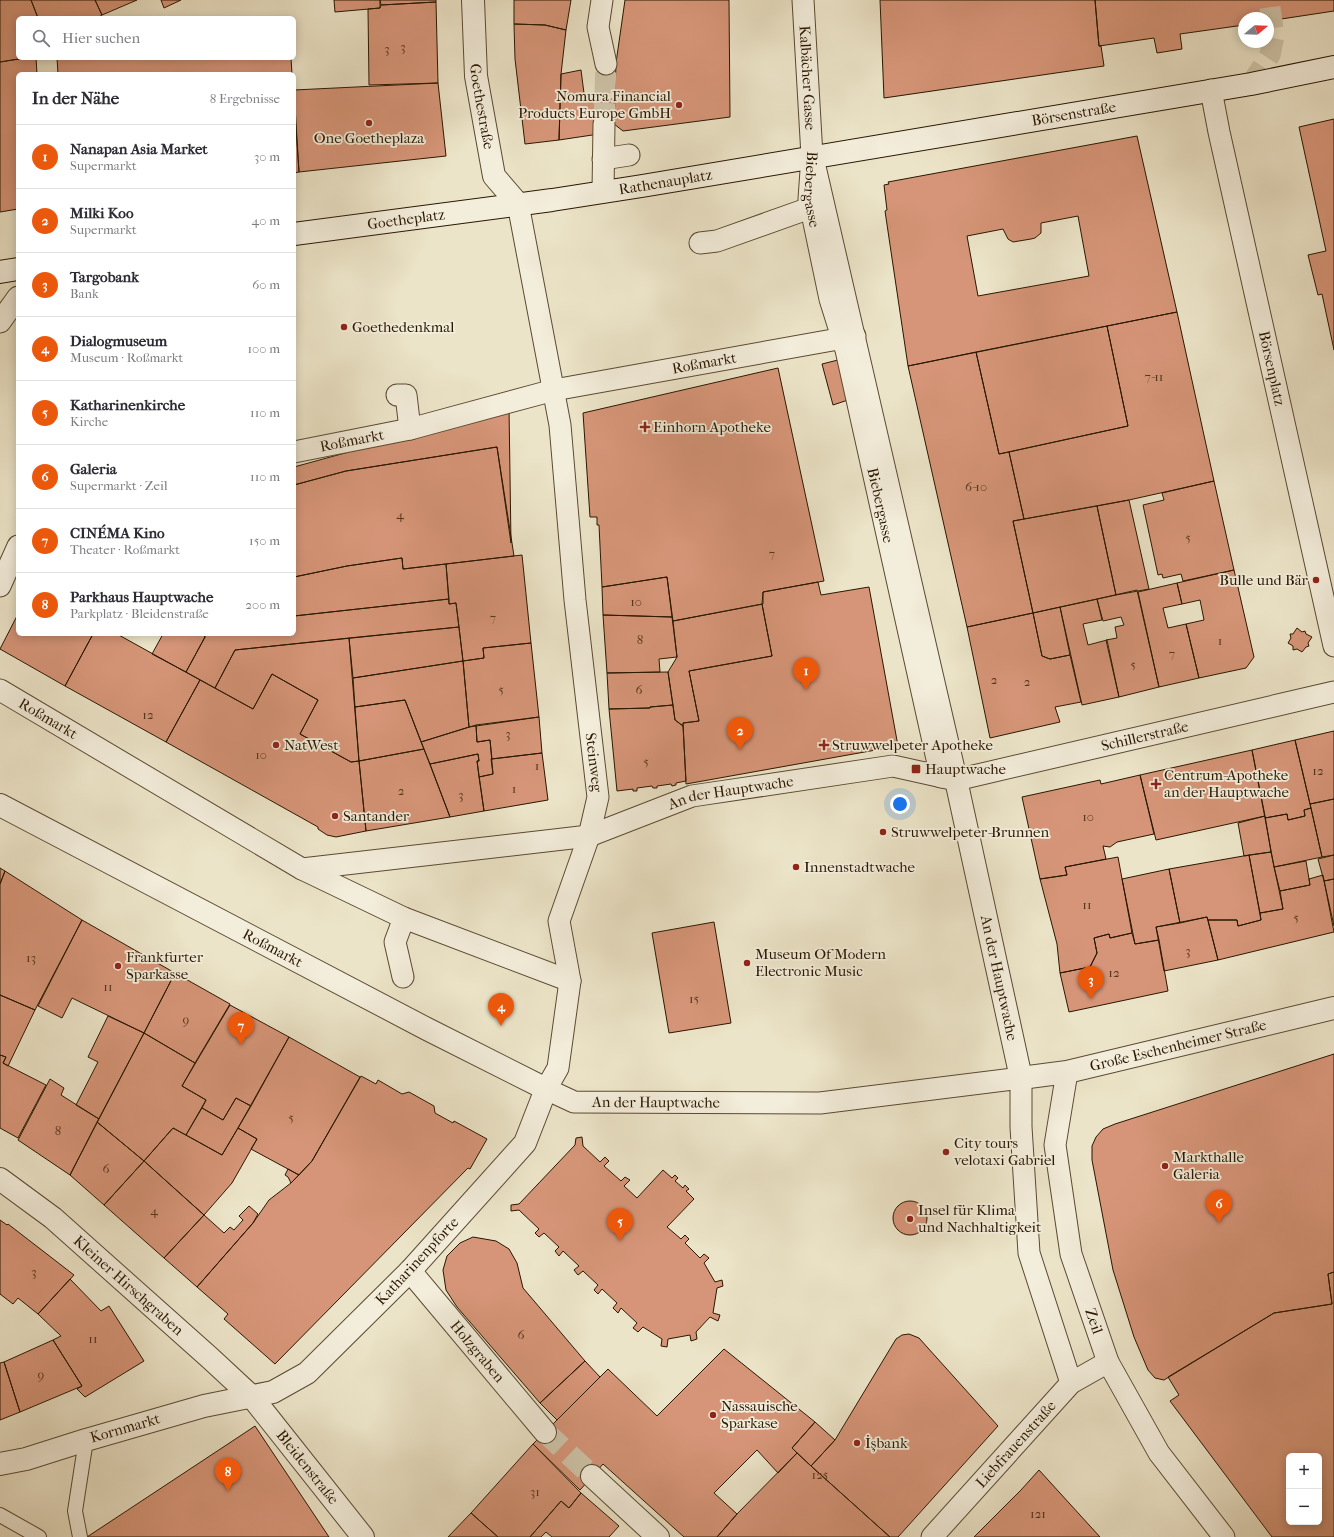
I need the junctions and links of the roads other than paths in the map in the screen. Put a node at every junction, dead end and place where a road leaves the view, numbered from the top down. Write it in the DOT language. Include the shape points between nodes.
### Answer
graph roads {
  1 [pos="473,0"];
  2 [pos="602,0"];
  3 [pos="803,0"];
  4 [pos="606,64"];
  5 [pos="1334,67"];
  6 [pos="1211,90"];
  7 [pos="604,124"];
  8 [pos="630,155"];
  9 [pos="812,156"];
  10 [pos="603,159"];
  11 [pos="603,192"];
  12 [pos="518,204"];
  13 [pos="817,207"];
  14 [pos="296,234"];
  15 [pos="700,243"];
  16 [pos="16,300"];
  17 [pos="0,322"];
  18 [pos="848,338"];
  19 [pos="554,390"];
  20 [pos="397,395"];
  21 [pos="410,429"];
  22 [pos="296,452"];
  23 [pos="16,550"];
  24 [pos="0,586"];
  25 [pos="1334,646"];
  26 [pos="0,690"];
  27 [pos="1334,692"];
  28 [pos="948,778"];
  29 [pos="0,805"];
  30 [pos="589,836"];
  31 [pos="302,869"];
  32 [pos="404,918"];
  33 [pos="403,977"];
  34 [pos="570,981"];
  35 [pos="1334,1008"];
  36 [pos="1067,1072"];
  37 [pos="1021,1078"];
  38 [pos="546,1089"];
  39 [pos="0,1179"];
  40 [pos="410,1270"];
  41 [pos="1108,1362"];
  42 [pos="1071,1383"];
  43 [pos="252,1397"];
  44 [pos="545,1432"];
  45 [pos="86,1440"];
  46 [pos="0,1464"];
  47 [pos="592,1476"];
  48 [pos="0,1515"];
  49 [pos="39,1537"];
  50 [pos="80,1537"];
  51 [pos="363,1537"];
  52 [pos="658,1537"];
  53 [pos="932,1537"];
  54 [pos="1224,1537"];
  1 -- 12 [label="street, Goethestraße" via="476,76 494,176"];
  2 -- 4 [label="street" via="598,27"];
  3 -- 9 [label="street, Kalbächer Gasse"];
  5 -- 6 [label="street, Börsenstraße"];
  6 -- 9 [label="street, Börsenstraße"];
  6 -- 25 [label="street, Börsenplatz"];
  7 -- 10 [label="street"];
  8 -- 10 [label="street"];
  9 -- 11 [label="street, Rathenauplatz"];
  9 -- 13 [label="street, Biebergasse"];
  10 -- 11 [label="street"];
  11 -- 12 [label="street, Rathenauplatz"];
  12 -- 14 [label="street, Goetheplatz"];
  12 -- 19 [label="street"];
  13 -- 15 [label="street" via="717,241"];
  13 -- 18 [label="street, Biebergasse" via="843,296"];
  16 -- 17 [label="street"];
  18 -- 19 [label="street, Roßmarkt"];
  18 -- 28 [label="street, Biebergasse"];
  19 -- 21 [label="street, Roßmarkt"];
  19 -- 30 [label="street, Steinweg" via="560,425 575,600 598,797"];
  20 -- 21 [label="street" via="406,394"];
  21 -- 22 [label="street, Roßmarkt"];
  23 -- 24 [label="street"];
  26 -- 31 [label="street, Roßmarkt"];
  27 -- 28 [label="street, Schillerstraße"];
  28 -- 30 [label="street, An der Hauptwache" via="893,766 692,796"];
  28 -- 37 [label="street, An der Hauptwache"];
  29 -- 38 [label="street, Roßmarkt" via="426,1029"];
  30 -- 31 [label="street"];
  30 -- 34 [label="street, Steinweg" via="559,921"];
  31 -- 32 [label="street, Roßmarkt"];
  32 -- 33 [label="street" via="395,942"];
  32 -- 34 [label="street, Roßmarkt"];
  34 -- 38 [label="street, Steinweg" via="558,1068"];
  35 -- 36 [label="street, Große Eschenheimer Straße"];
  36 -- 37 [label="street, Große Eschenheimer Straße"];
  36 -- 41 [label="street, Zeil" via="1055,1145 1071,1254"];
  37 -- 38 [label="street, An der Hauptwache" via="820,1103 574,1102"];
  37 -- 42 [label="street" via="1021,1127 1029,1254"];
  38 -- 40 [label="street, Katharinenpforte" via="525,1143"];
  39 -- 43 [label="street, Kleiner Hirschgraben" via="53,1218"];
  40 -- 43 [label="street, Katharinenpforte" via="306,1372 273,1392"];
  40 -- 44 [label="street, Holzgraben"];
  41 -- 42 [label="street, Liebfrauenstraße"];
  41 -- 54 [label="street, Zeil" via="1159,1453"];
  42 -- 53 [label="street, Liebfrauenstraße"];
  43 -- 45 [label="street, Kornmarkt" via="204,1406"];
  43 -- 51 [label="street, Bleidenstraße"];
  45 -- 46 [label="street, Kornmarkt" via="26,1459"];
  45 -- 50 [label="lane" via="75,1511"];
  47 -- 52 [label="street"];
  48 -- 49 [label="lane"];
}
